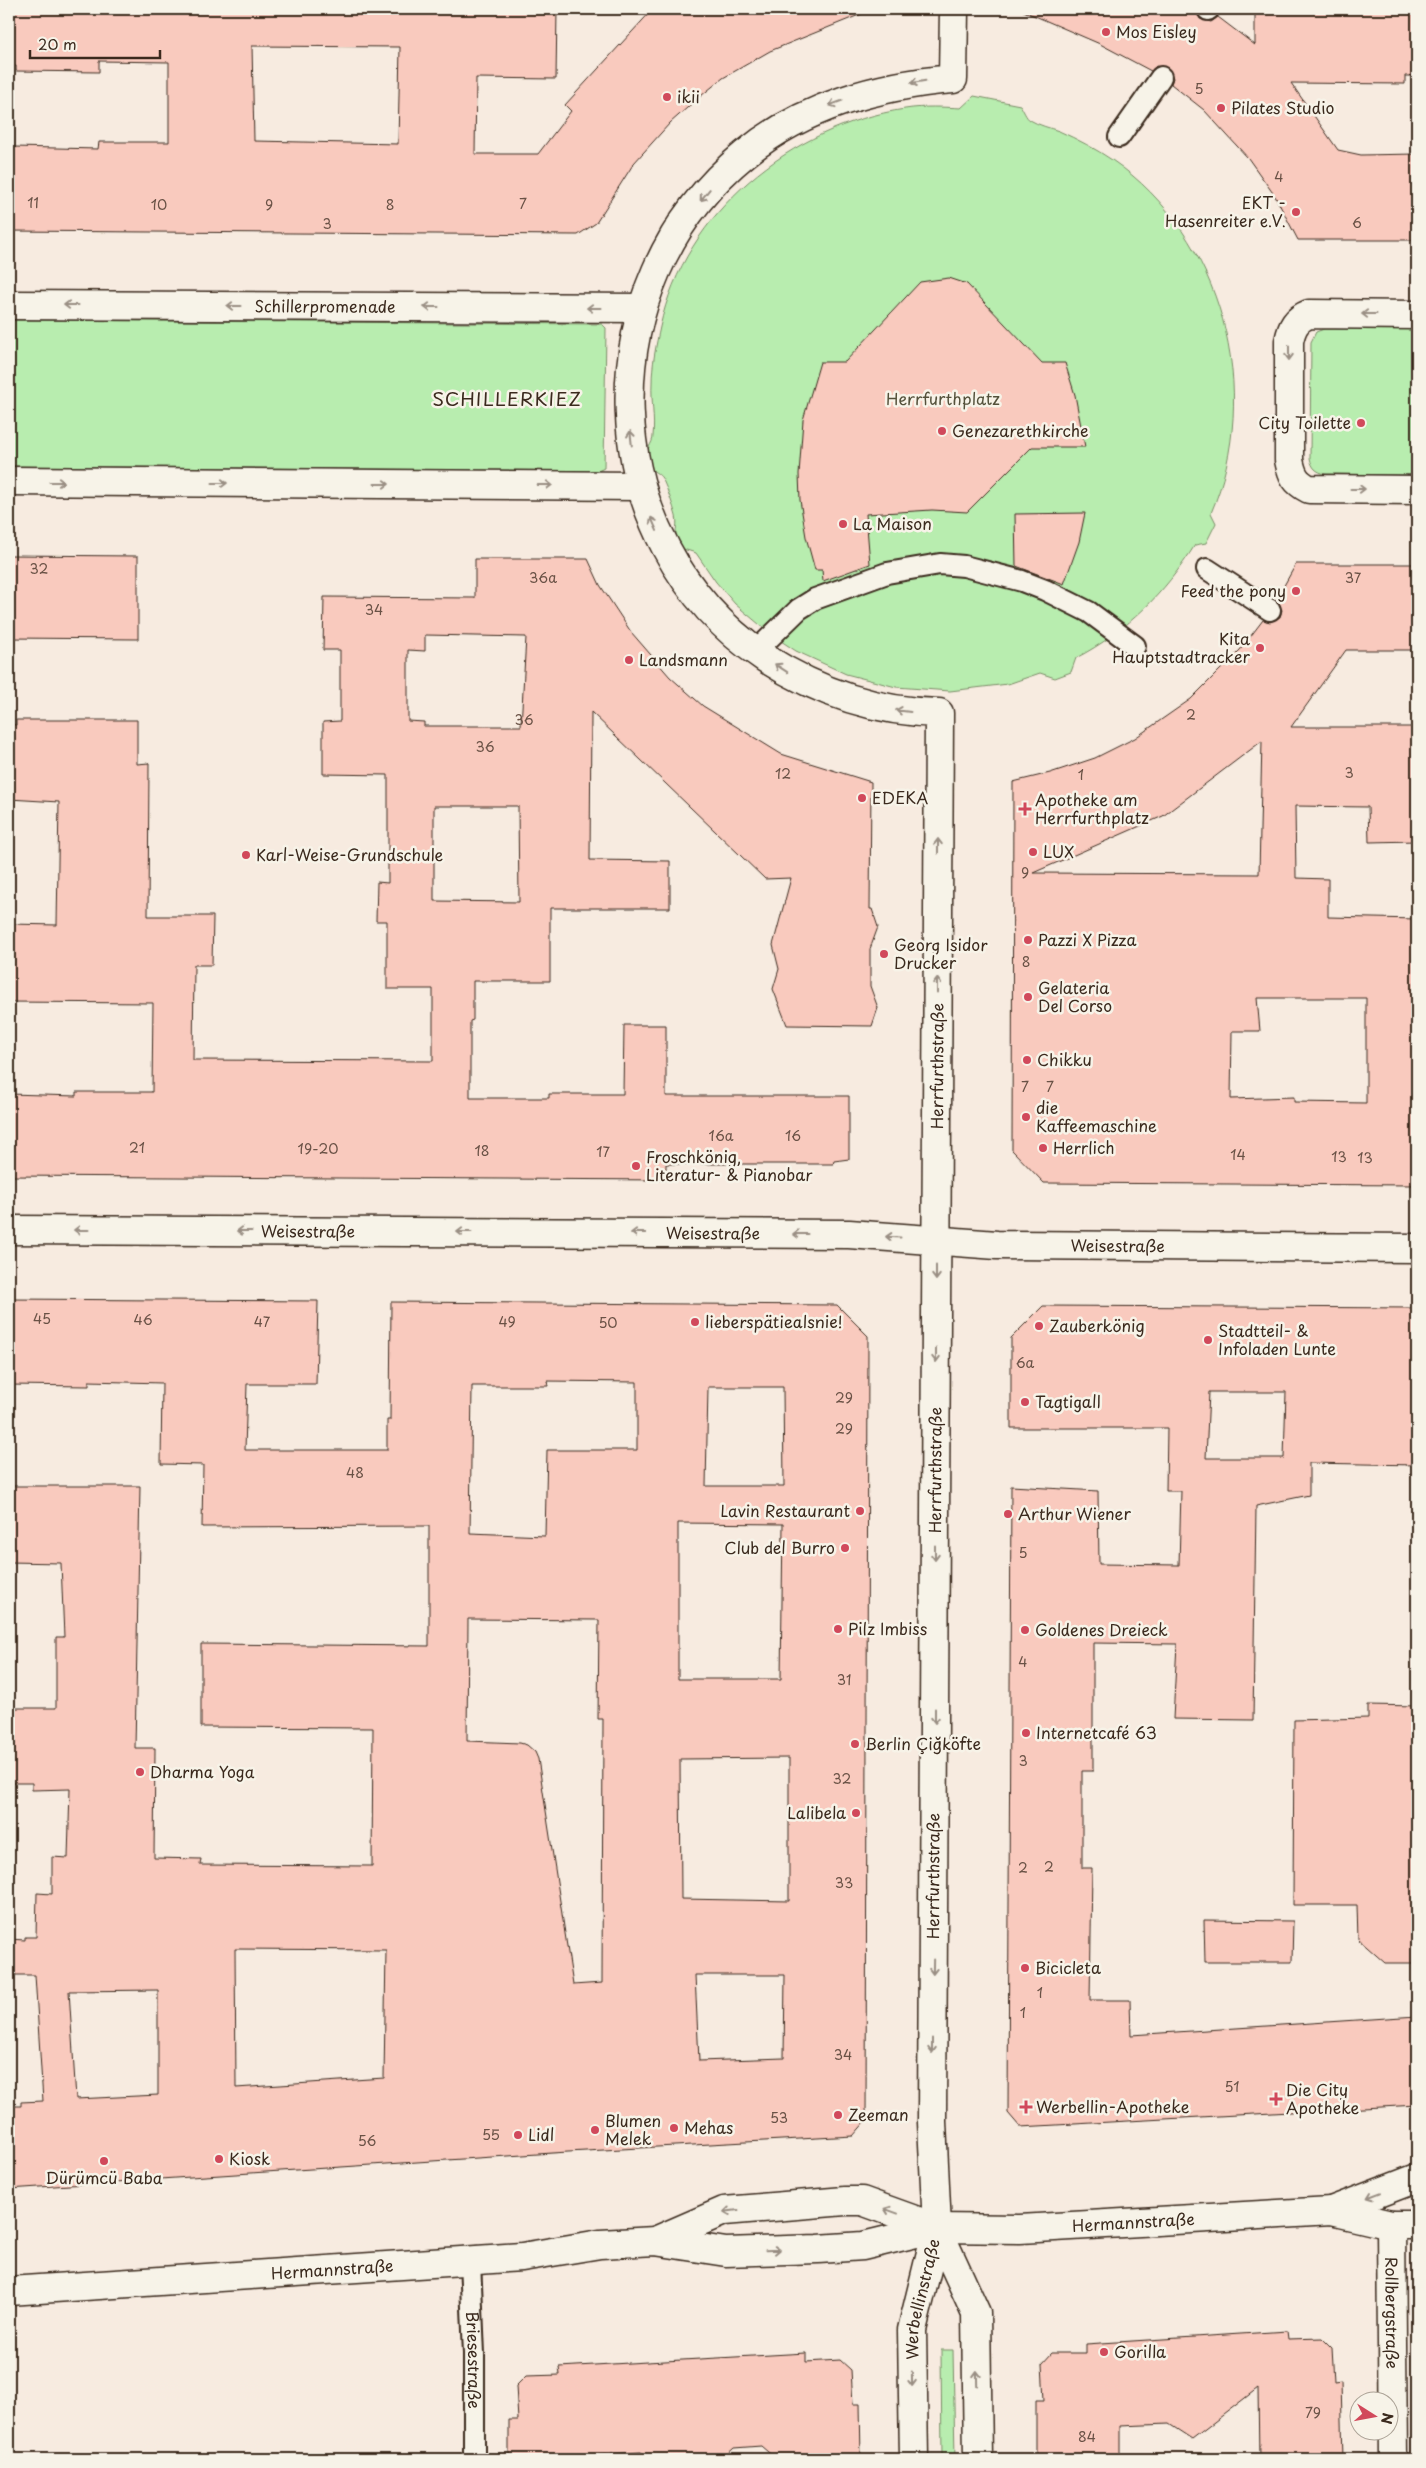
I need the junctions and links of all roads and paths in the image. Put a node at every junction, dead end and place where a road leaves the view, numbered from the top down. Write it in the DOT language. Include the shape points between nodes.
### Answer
graph roads {
  1 [pos="954,9"];
  2 [pos="1162,78"];
  3 [pos="1119,136"];
  4 [pos="9,305"];
  5 [pos="642,308"];
  6 [pos="1417,315"];
  7 [pos="9,481"];
  8 [pos="640,486"];
  9 [pos="1417,490"];
  10 [pos="1207,569"];
  11 [pos="1270,610"];
  12 [pos="1135,646"];
  13 [pos="756,651"];
  14 [pos="9,1230"];
  15 [pos="936,1240"];
  16 [pos="1417,1248"];
  17 [pos="1417,2178"];
  18 [pos="1331,2211"];
  19 [pos="1404,2225"];
  20 [pos="937,2228"];
  21 [pos="655,2241"];
  22 [pos="470,2261"];
  23 [pos="9,2291"];
  24 [pos="474,2459"];
  25 [pos="914,2459"];
  26 [pos="978,2459"];
  27 [pos="1393,2459"];
  1 -- 5 [label="street, one-way" via="953,79 916,82 845,100 794,122 744,154 686,218 659,265"];
  2 -- 3 [label="lane"];
  5 -- 4 [label="street, Schillerpromenade, one-way"];
  8 -- 5 [label="street, one-way" via="631,440 629,398"];
  6 -- 9 [label="street, one-way" via="1309,314 1299,318 1289,340 1288,450 1292,474 1309,489"];
  7 -- 8 [label="street, one-way"];
  13 -- 8 [label="street, one-way" via="724,624 679,570 661,538"];
  10 -- 11 [label="lane"];
  12 -- 13 [label="lane" via="1089,612 1045,590 964,566 940,564 887,573 815,600 799,609"];
  15 -- 13 [label="street, Herrfurthstraße, one-way" via="939,713 886,709 838,695 785,671"];
  15 -- 14 [label="street, Weisestraße, one-way" via="849,1234"];
  15 -- 16 [label="street, Weisestraße" via="997,1245"];
  15 -- 20 [label="street, Herrfurthstraße, one-way" via="932,2122"];
  17 -- 18 [label="street, Hermannstraße, one-way"];
  18 -- 19 [label="street, Hermannstraße"];
  18 -- 20 [label="street, Hermannstraße" via="1020,2229"];
  19 -- 27 [label="street, Rollbergstraße"];
  21 -- 20 [label="street, Hermannstraße, one-way" via="726,2252 864,2246"];
  20 -- 21 [label="street, Hermannstraße, one-way" via="862,2201 845,2201 724,2211"];
  20 -- 25 [label="street, Werbellinstraße, one-way" via="912,2330"];
  26 -- 20 [label="street, Werbellinstraße, one-way" via="976,2313"];
  21 -- 22 [label="street, Hermannstraße" via="600,2244 535,2256"];
  22 -- 23 [label="street, Hermannstraße"];
  22 -- 24 [label="lane, Briesestraße"];
}
